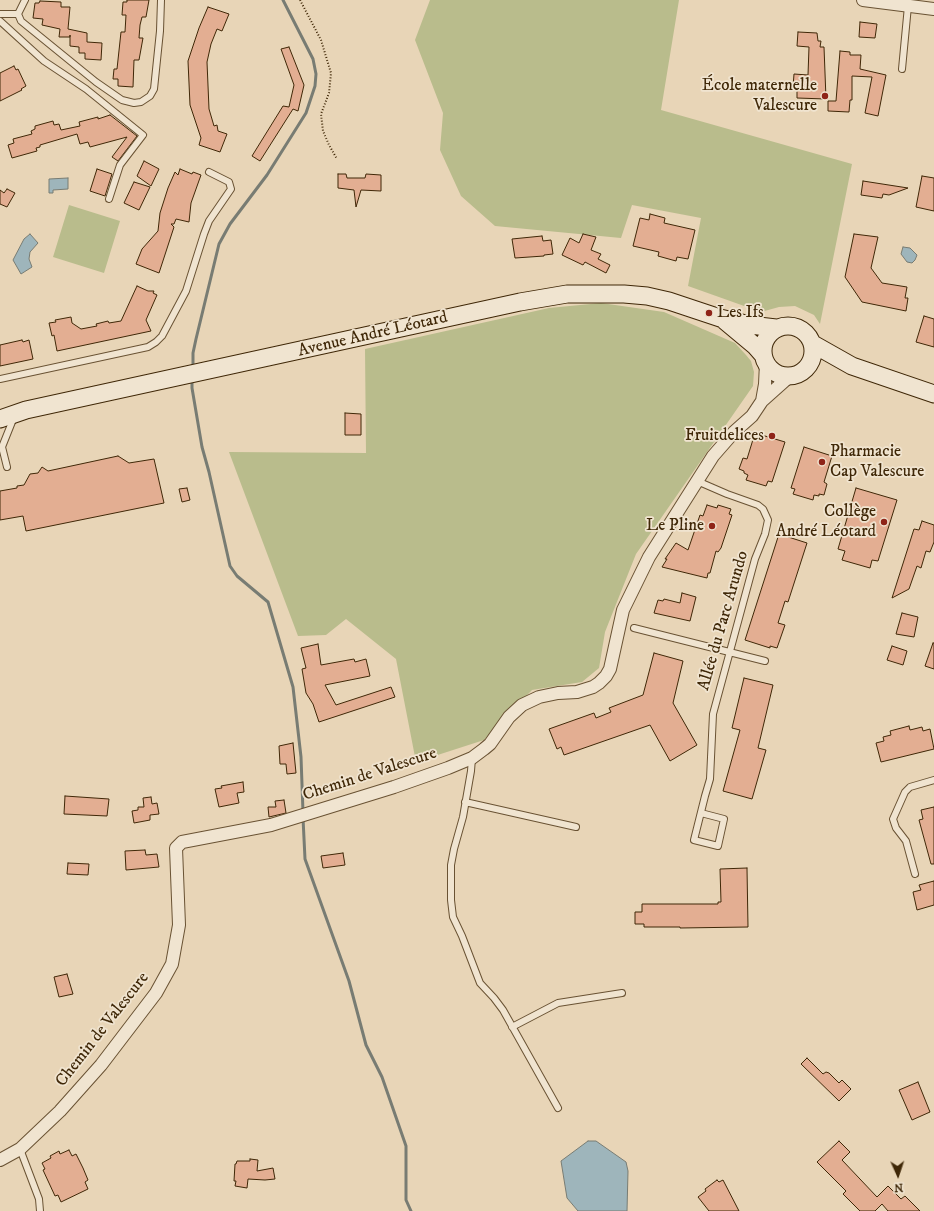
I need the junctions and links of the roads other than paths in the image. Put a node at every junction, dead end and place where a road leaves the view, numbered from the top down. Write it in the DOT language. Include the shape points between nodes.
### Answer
graph roads {
  1 [pos="25,0"];
  2 [pos="161,0"];
  3 [pos="863,0"];
  4 [pos="909,3"];
  5 [pos="934,9"];
  6 [pos="0,14"];
  7 [pos="18,14"];
  8 [pos="0,21"];
  9 [pos="902,69"];
  10 [pos="209,172"];
  11 [pos="109,199"];
  12 [pos="720,318"];
  13 [pos="776,328"];
  14 [pos="812,344"];
  15 [pos="764,359"];
  16 [pos="809,365"];
  17 [pos="852,366"];
  18 [pos="790,376"];
  19 [pos="0,379"];
  20 [pos="934,394"];
  21 [pos="762,401"];
  22 [pos="10,414"];
  23 [pos="7,467"];
  24 [pos="697,481"];
  25 [pos="634,628"];
  26 [pos="730,652"];
  27 [pos="765,661"];
  28 [pos="472,758"];
  29 [pos="934,780"];
  30 [pos="465,802"];
  31 [pos="701,813"];
  32 [pos="576,826"];
  33 [pos="915,874"];
  34 [pos="622,993"];
  35 [pos="512,1027"];
  36 [pos="558,1108"];
  37 [pos="20,1149"];
  38 [pos="0,1160"];
  39 [pos="40,1211"];
  1 -- 7 [label="lane"];
  2 -- 7 [label="lane" via="154,89 150,96 134,103 122,100 96,82 21,21"];
  3 -- 4 [label="street"];
  4 -- 5 [label="street"];
  4 -- 9 [label="lane"];
  6 -- 7 [label="lane"];
  8 -- 11 [label="lane" via="44,62 86,90 143,136 120,165"];
  10 -- 19 [label="lane" via="229,182 231,189 209,221 186,291 162,336 156,342 148,347"];
  12 -- 13 [label="main road, Avenue André Léotard"];
  12 -- 15 [label="main road, Avenue André Léotard" via="750,341"];
  12 -- 22 [label="main road, Avenue André Léotard" via="647,296 567,294 520,302"];
  13 -- 14 [label="main road" via="789,325 801,329"];
  13 -- 15 [label="main road" via="764,342"];
  14 -- 16 [label="main road" via="813,352"];
  14 -- 17 [label="main road"];
  15 -- 18 [label="main road" via="776,373"];
  15 -- 21 [label="street, Chemin de Valescure" via="765,384"];
  16 -- 17 [label="main road"];
  16 -- 18 [label="main road" via="804,371"];
  17 -- 20 [label="main road"];
  18 -- 21 [label="street, Chemin de Valescure"];
  21 -- 24 [label="street, Chemin de Valescure" via="752,416 713,456"];
  22 -- 23 [label="lane" via="2,447"];
  24 -- 26 [label="lane, Allée du Parc Arundo" via="758,505 768,520"];
  24 -- 28 [label="street, Chemin de Valescure" via="649,557 628,598 606,676 587,690 545,695 522,705 509,717 490,744"];
  25 -- 26 [label="lane"];
  26 -- 27 [label="lane"];
  26 -- 31 [label="lane, Allée du Parc Arundo" via="713,714 710,778"];
  28 -- 30 [label="lane"];
  28 -- 37 [label="street, Chemin de Valescure" via="271,825 182,842 176,848 179,925 172,964 156,994 101,1065 60,1111"];
  29 -- 33 [label="lane" via="910,787 905,792 893,819 896,828 906,840"];
  30 -- 32 [label="lane"];
  30 -- 35 [label="lane" via="451,865 453,917 480,983 494,998"];
  31 -- 31 [label="lane, Allée du Parc Arundo" via="694,840 718,846 724,819"];
  34 -- 35 [label="lane" via="558,1003"];
  35 -- 36 [label="lane"];
  37 -- 38 [label="street, Chemin de Valescure"];
  37 -- 39 [label="lane" via="39,1199"];
}
